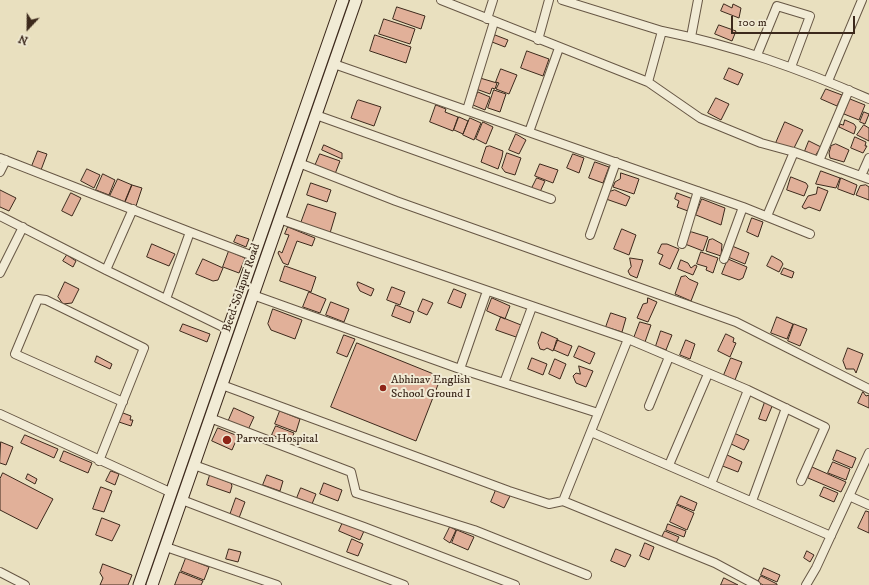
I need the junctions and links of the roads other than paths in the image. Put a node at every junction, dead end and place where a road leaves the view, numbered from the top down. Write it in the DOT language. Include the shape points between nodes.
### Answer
graph roads {
  1 [pos="343,0"];
  2 [pos="356,0"];
  3 [pos="441,0"];
  4 [pos="493,0"];
  5 [pos="549,0"];
  6 [pos="562,0"];
  7 [pos="698,0"];
  8 [pos="862,0"];
  9 [pos="491,21"];
  10 [pos="662,31"];
  11 [pos="690,37"];
  12 [pos="538,40"];
  13 [pos="559,48"];
  14 [pos="757,55"];
  15 [pos="334,64"];
  16 [pos="791,67"];
  17 [pos="828,81"];
  18 [pos="648,82"];
  19 [pos="849,90"];
  20 [pos="869,98"];
  21 [pos="467,110"];
  22 [pos="316,115"];
  23 [pos="529,132"];
  24 [pos="794,152"];
  25 [pos="869,158"];
  26 [pos="3,159"];
  27 [pos="819,161"];
  28 [pos="616,162"];
  29 [pos="299,163"];
  30 [pos="0,172"];
  31 [pos="865,177"];
  32 [pos="698,191"];
  33 [pos="551,199"];
  34 [pos="743,207"];
  35 [pos="132,209"];
  36 [pos="0,216"];
  37 [pos="768,216"];
  38 [pos="279,219"];
  39 [pos="23,227"];
  40 [pos="190,232"];
  41 [pos="810,234"];
  42 [pos="590,235"];
  43 [pos="682,244"];
  44 [pos="253,256"];
  45 [pos="724,259"];
  46 [pos="106,270"];
  47 [pos="0,273"];
  48 [pos="488,291"];
  49 [pos="253,295"];
  50 [pos="166,299"];
  51 [pos="532,307"];
  52 [pos="229,330"];
  53 [pos="628,339"];
  54 [pos="669,357"];
  55 [pos="460,369"];
  56 [pos="708,374"];
  57 [pos="504,383"];
  58 [pos="222,384"];
  59 [pos="869,388"];
  60 [pos="748,390"];
  61 [pos="124,402"];
  62 [pos="649,406"];
  63 [pos="786,408"];
  64 [pos="598,413"];
  65 [pos="0,414"];
  66 [pos="210,418"];
  67 [pos="591,432"];
  68 [pos="869,453"];
  69 [pos="99,461"];
  70 [pos="194,465"];
  71 [pos="669,465"];
  72 [pos="801,481"];
  73 [pos="711,484"];
  74 [pos="172,493"];
  75 [pos="849,496"];
  76 [pos="182,500"];
  77 [pos="563,501"];
  78 [pos="752,501"];
  79 [pos="869,505"];
  80 [pos="831,536"];
  81 [pos="166,547"];
  82 [pos="0,572"];
  83 [pos="588,575"];
  84 [pos="25,585"];
  85 [pos="139,585"];
  86 [pos="152,585"];
  87 [pos="277,585"];
  88 [pos="404,585"];
  89 [pos="516,585"];
  90 [pos="756,585"];
  91 [pos="806,585"];
  1 -- 44 [label="main road, Beed-Solapur Road"];
  2 -- 15 [label="main road, Beed-Solapur Road"];
  3 -- 9 [label="street"];
  4 -- 9 [label="street"];
  5 -- 12 [label="street"];
  6 -- 10 [label="street"];
  7 -- 11 [label="street"];
  8 -- 17 [label="street"];
  9 -- 12 [label="street"];
  9 -- 21 [label="street"];
  10 -- 11 [label="street"];
  10 -- 18 [label="street"];
  11 -- 14 [label="street"];
  12 -- 13 [label="street"];
  13 -- 18 [label="street"];
  13 -- 23 [label="street"];
  14 -- 16 [label="street"];
  14 -- 16 [label="street" via="777,6 810,16"];
  15 -- 21 [label="street"];
  15 -- 22 [label="main road, Beed-Solapur Road"];
  16 -- 17 [label="street"];
  17 -- 19 [label="street"];
  18 -- 24 [label="street" via="700,118 761,143"];
  19 -- 20 [label="street"];
  19 -- 27 [label="street"];
  21 -- 23 [label="street"];
  22 -- 29 [label="main road, Beed-Solapur Road"];
  22 -- 33 [label="street"];
  23 -- 28 [label="street"];
  24 -- 27 [label="street"];
  24 -- 37 [label="street"];
  25 -- 31 [label="street"];
  26 -- 30 [label="street"];
  26 -- 35 [label="street"];
  27 -- 31 [label="street"];
  28 -- 32 [label="street"];
  28 -- 42 [label="street"];
  29 -- 38 [label="main road, Beed-Solapur Road"];
  29 -- 59 [label="street" via="396,201 736,322"];
  32 -- 34 [label="street"];
  32 -- 43 [label="street"];
  34 -- 37 [label="street"];
  34 -- 45 [label="street"];
  35 -- 40 [label="street"];
  35 -- 46 [label="street"];
  36 -- 39 [label="street"];
  37 -- 41 [label="street"];
  38 -- 48 [label="street"];
  38 -- 49 [label="main road, Beed-Solapur Road"];
  39 -- 46 [label="street"];
  39 -- 47 [label="street"];
  40 -- 44 [label="street"];
  40 -- 50 [label="street"];
  44 -- 52 [label="main road, Beed-Solapur Road"];
  46 -- 50 [label="street"];
  48 -- 51 [label="street"];
  48 -- 55 [label="street"];
  49 -- 55 [label="street"];
  49 -- 58 [label="main road, Beed-Solapur Road"];
  50 -- 52 [label="street"];
  51 -- 53 [label="street"];
  51 -- 57 [label="street"];
  52 -- 74 [label="main road, Beed-Solapur Road"];
  53 -- 54 [label="street"];
  53 -- 64 [label="street"];
  54 -- 56 [label="street"];
  54 -- 62 [label="street"];
  55 -- 57 [label="street"];
  56 -- 60 [label="street"];
  56 -- 71 [label="street"];
  57 -- 64 [label="street"];
  58 -- 66 [label="main road, Beed-Solapur Road"];
  58 -- 77 [label="street" via="509,491 549,504"];
  60 -- 63 [label="street"];
  60 -- 73 [label="street"];
  61 -- 61 [label="street" via="144,348 38,298 15,354"];
  61 -- 69 [label="street"];
  63 -- 72 [label="street" via="825,427"];
  63 -- 78 [label="street"];
  64 -- 67 [label="street"];
  65 -- 69 [label="street"];
  66 -- 70 [label="main road, Beed-Solapur Road"];
  66 -- 83 [label="street" via="351,472 356,493 474,530"];
  67 -- 71 [label="street"];
  67 -- 77 [label="street"];
  68 -- 75 [label="street"];
  69 -- 74 [label="street"];
  70 -- 76 [label="main road, Beed-Solapur Road"];
  70 -- 89 [label="street"];
  71 -- 73 [label="street"];
  73 -- 78 [label="street"];
  74 -- 85 [label="main road, Beed-Solapur Road"];
  75 -- 79 [label="street"];
  75 -- 80 [label="street"];
  76 -- 81 [label="main road, Beed-Solapur Road"];
  76 -- 88 [label="street"];
  77 -- 90 [label="street" via="716,563"];
  78 -- 80 [label="street"];
  80 -- 91 [label="street"];
  81 -- 86 [label="main road, Beed-Solapur Road"];
  81 -- 87 [label="street"];
  82 -- 84 [label="street"];
}
